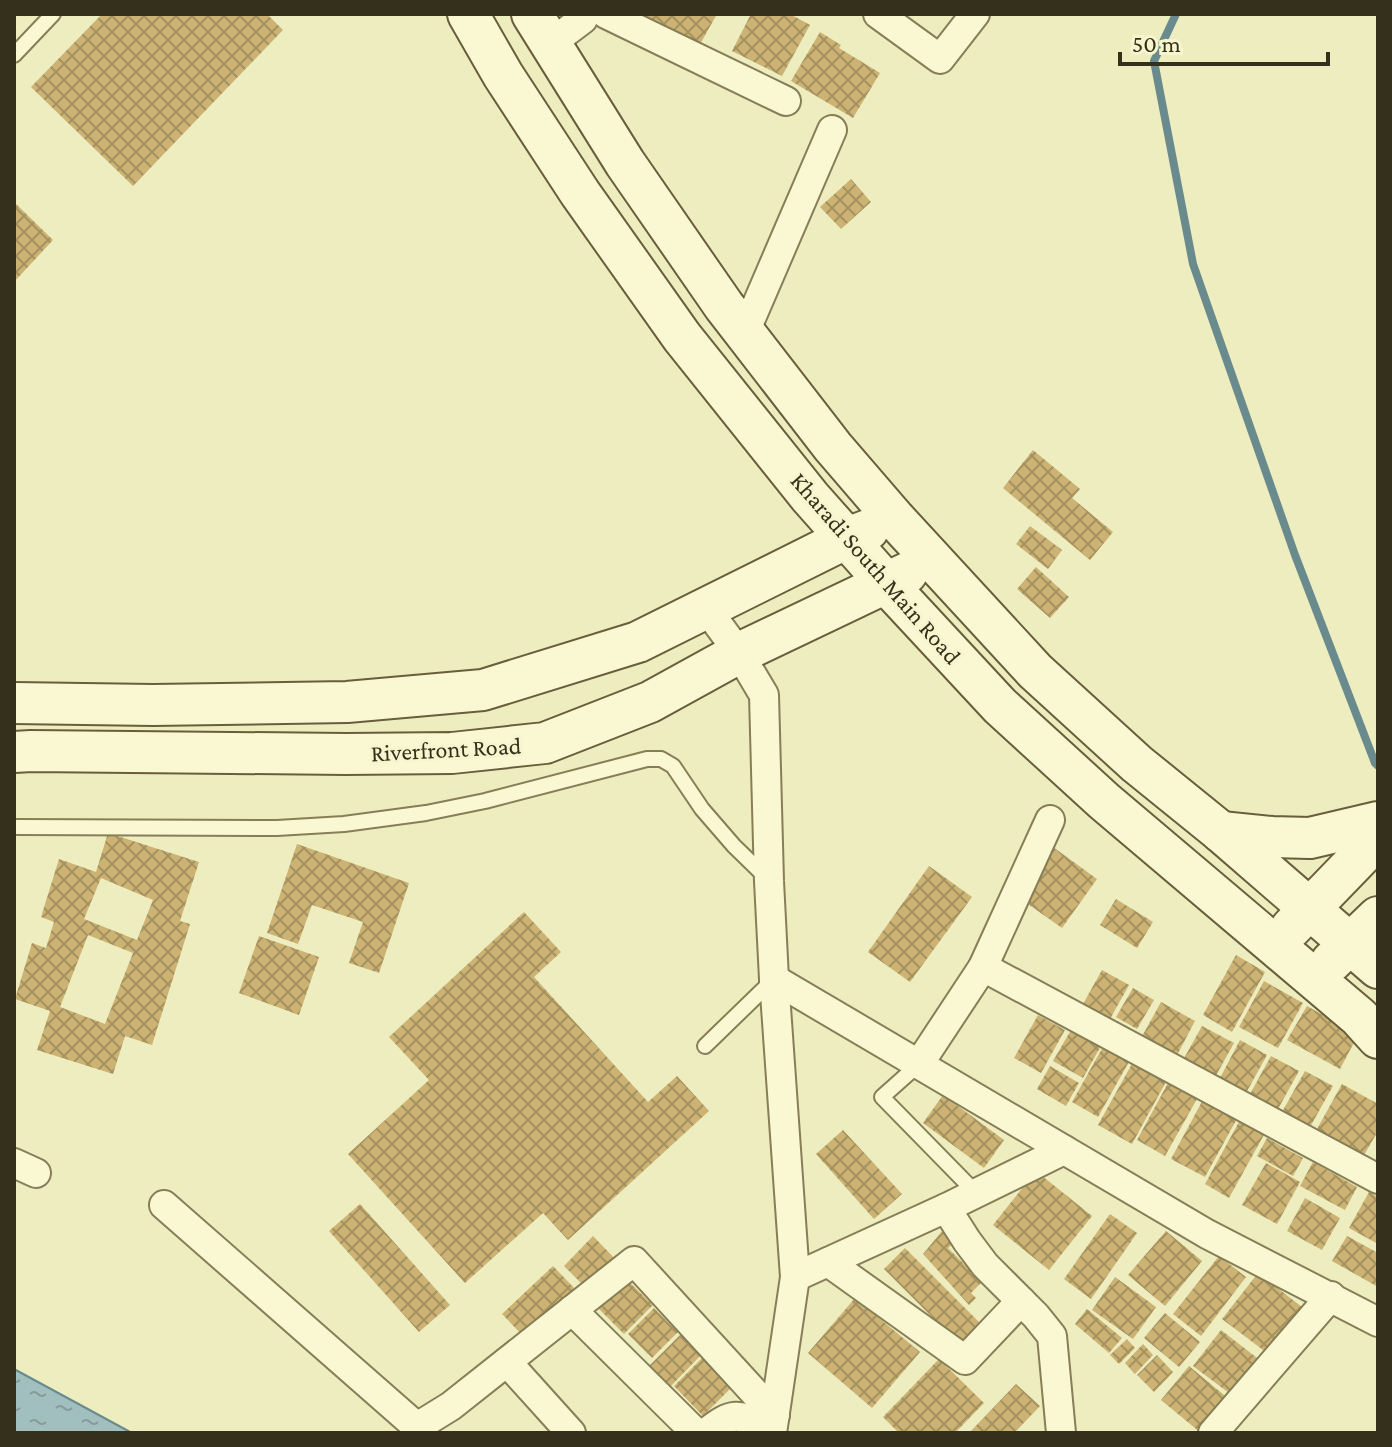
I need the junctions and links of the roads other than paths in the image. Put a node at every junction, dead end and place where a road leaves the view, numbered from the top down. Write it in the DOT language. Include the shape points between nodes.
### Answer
graph roads {
  1 [pos="53,14"];
  2 [pos="468,14"];
  3 [pos="585,14"];
  4 [pos="606,14"];
  5 [pos="878,14"];
  6 [pos="975,14"];
  7 [pos="541,29"];
  8 [pos="14,55"];
  9 [pos="786,101"];
  10 [pos="832,130"];
  11 [pos="745,332"];
  12 [pos="895,519"];
  13 [pos="847,538"];
  14 [pos="933,561"];
  15 [pos="885,582"];
  16 [pos="706,608"];
  17 [pos="739,653"];
  18 [pos="14,703"];
  19 [pos="14,752"];
  20 [pos="1050,820"];
  21 [pos="1378,822"];
  22 [pos="17,827"];
  23 [pos="1221,832"];
  24 [pos="1378,838"];
  25 [pos="769,881"];
  26 [pos="1310,910"];
  27 [pos="1378,917"];
  28 [pos="1274,945"];
  29 [pos="1364,956"];
  30 [pos="983,967"];
  31 [pos="774,979"];
  32 [pos="1314,979"];
  33 [pos="1378,1038"];
  34 [pos="705,1046"];
  35 [pos="919,1064"];
  36 [pos="1064,1150"];
  37 [pos="1378,1179"];
  38 [pos="976,1193"];
  39 [pos="164,1205"];
  40 [pos="946,1208"];
  41 [pos="828,1262"];
  42 [pos="795,1277"];
  43 [pos="1331,1296"];
  44 [pos="1021,1301"];
  45 [pos="572,1310"];
  46 [pos="1378,1322"];
  47 [pos="507,1362"];
  48 [pos="773,1425"];
  49 [pos="571,1433"];
  50 [pos="696,1433"];
  51 [pos="706,1433"];
  52 [pos="1061,1433"];
  53 [pos="1213,1433"];
  1 -- 8 [label="lane"];
  2 -- 13 [label="main road, Kharadi South Main Road" via="580,193 682,337"];
  3 -- 7 [label="street" via="583,19"];
  4 -- 9 [label="street"];
  5 -- 6 [label="street" via="940,59"];
  7 -- 11 [label="main road, Kharadi South Main Road" via="625,163"];
  10 -- 11 [label="street"];
  11 -- 12 [label="main road, Kharadi South Main Road"];
  12 -- 13 [label="main road"];
  12 -- 14 [label="main road, Kharadi South Main Road"];
  13 -- 15 [label="main road, Kharadi South Main Road"];
  13 -- 16 [label="main road"];
  14 -- 15 [label="main road, Riverfront Road"];
  14 -- 23 [label="main road, Kharadi South Main Road" via="1035,671"];
  15 -- 17 [label="main road, Riverfront Road"];
  15 -- 28 [label="main road, Kharadi South Main Road" via="1000,706"];
  16 -- 17 [label="street"];
  16 -- 18 [label="main road" via="638,642 483,690 347,702"];
  17 -- 19 [label="main road, Riverfront Road" via="650,702 545,743 452,753"];
  17 -- 25 [label="street" via="764,695"];
  20 -- 30 [label="street"];
  21 -- 23 [label="main road" via="1310,838"];
  22 -- 25 [label="lane" via="344,824 485,801 661,759 673,766 702,809"];
  23 -- 26 [label="main road, Kharadi South Main Road"];
  24 -- 26 [label="main road"];
  25 -- 31 [label="street"];
  26 -- 28 [label="main road"];
  26 -- 29 [label="main road, Kharadi South Main Road"];
  27 -- 29 [label="main road"];
  28 -- 32 [label="main road, Kharadi South Main Road"];
  29 -- 32 [label="main road"];
  30 -- 35 [label="street"];
  30 -- 37 [label="street"];
  31 -- 34 [label="lane"];
  31 -- 35 [label="street"];
  31 -- 42 [label="street"];
  32 -- 33 [label="main road, Kharadi South Main Road"];
  35 -- 36 [label="street"];
  35 -- 38 [label="lane" via="882,1097"];
  36 -- 38 [label="street"];
  36 -- 43 [label="street" via="1207,1234"];
  38 -- 40 [label="street"];
  39 -- 47 [label="street" via="417,1427"];
  40 -- 41 [label="street"];
  40 -- 44 [label="street" via="985,1265"];
  41 -- 42 [label="street"];
  41 -- 44 [label="street" via="965,1360"];
  42 -- 48 [label="street"];
  43 -- 46 [label="street"];
  43 -- 53 [label="street"];
  44 -- 52 [label="street" via="1052,1336"];
  45 -- 47 [label="street"];
  45 -- 48 [label="street" via="634,1261"];
  45 -- 50 [label="street"];
  47 -- 49 [label="street"];
  48 -- 51 [label="street" via="733,1416"];
}
